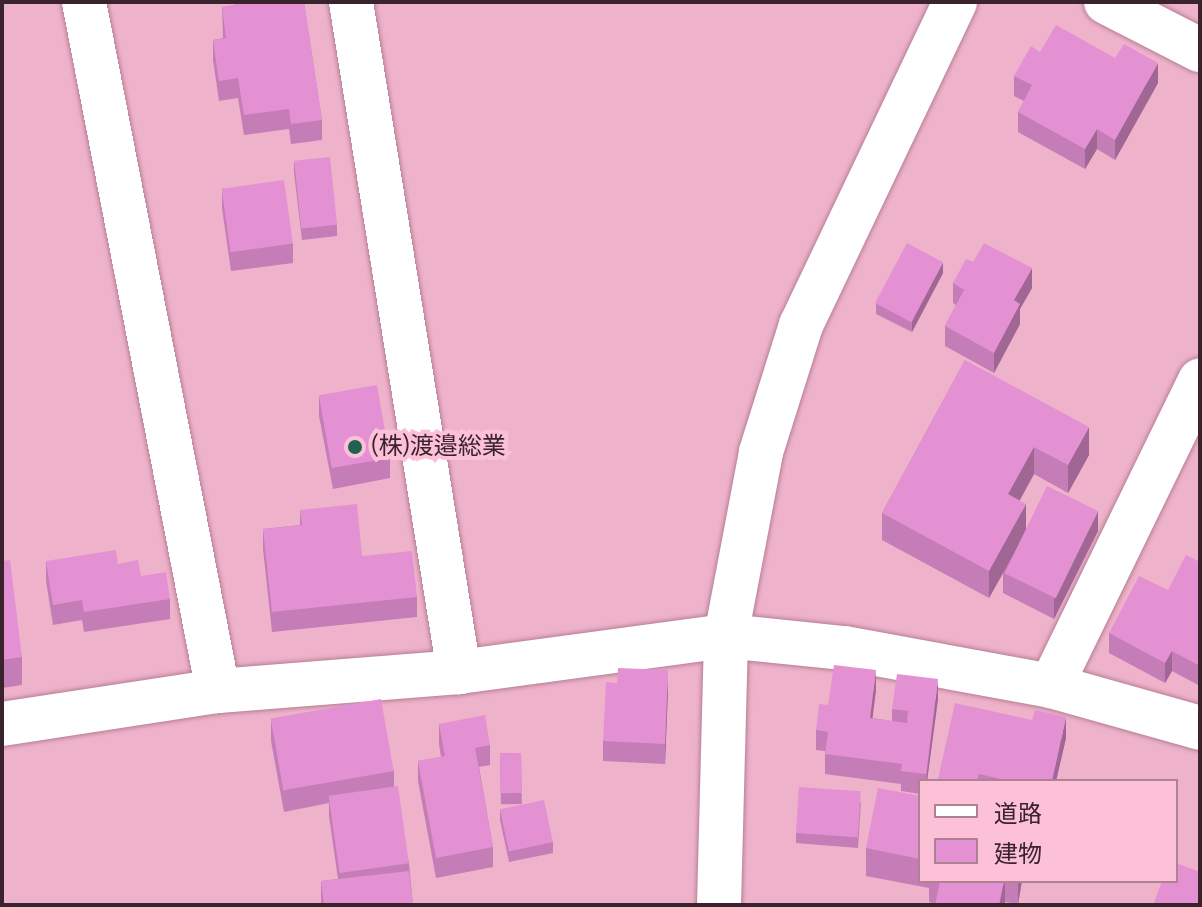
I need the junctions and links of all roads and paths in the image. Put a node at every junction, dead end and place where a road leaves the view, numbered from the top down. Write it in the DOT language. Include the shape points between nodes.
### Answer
graph roads {
  1 [pos="84,2"];
  2 [pos="351,2"];
  3 [pos="955,2"];
  4 [pos="1106,2"];
  5 [pos="1200,50"];
  6 [pos="1200,380"];
  7 [pos="726,636"];
  8 [pos="459,672"];
  9 [pos="1051,686"];
  10 [pos="218,691"];
  11 [pos="2,724"];
  12 [pos="1200,728"];
  13 [pos="719,905"];
  1 -- 10 [label="street"];
  2 -- 8 [label="street"];
  3 -- 7 [label="street" via="801,325 761,452"];
  4 -- 5 [label="street"];
  6 -- 9 [label="street"];
  7 -- 8 [label="street"];
  7 -- 9 [label="street" via="844,648"];
  7 -- 13 [label="street"];
  8 -- 10 [label="street"];
  9 -- 12 [label="street"];
  10 -- 11 [label="street"];
}
